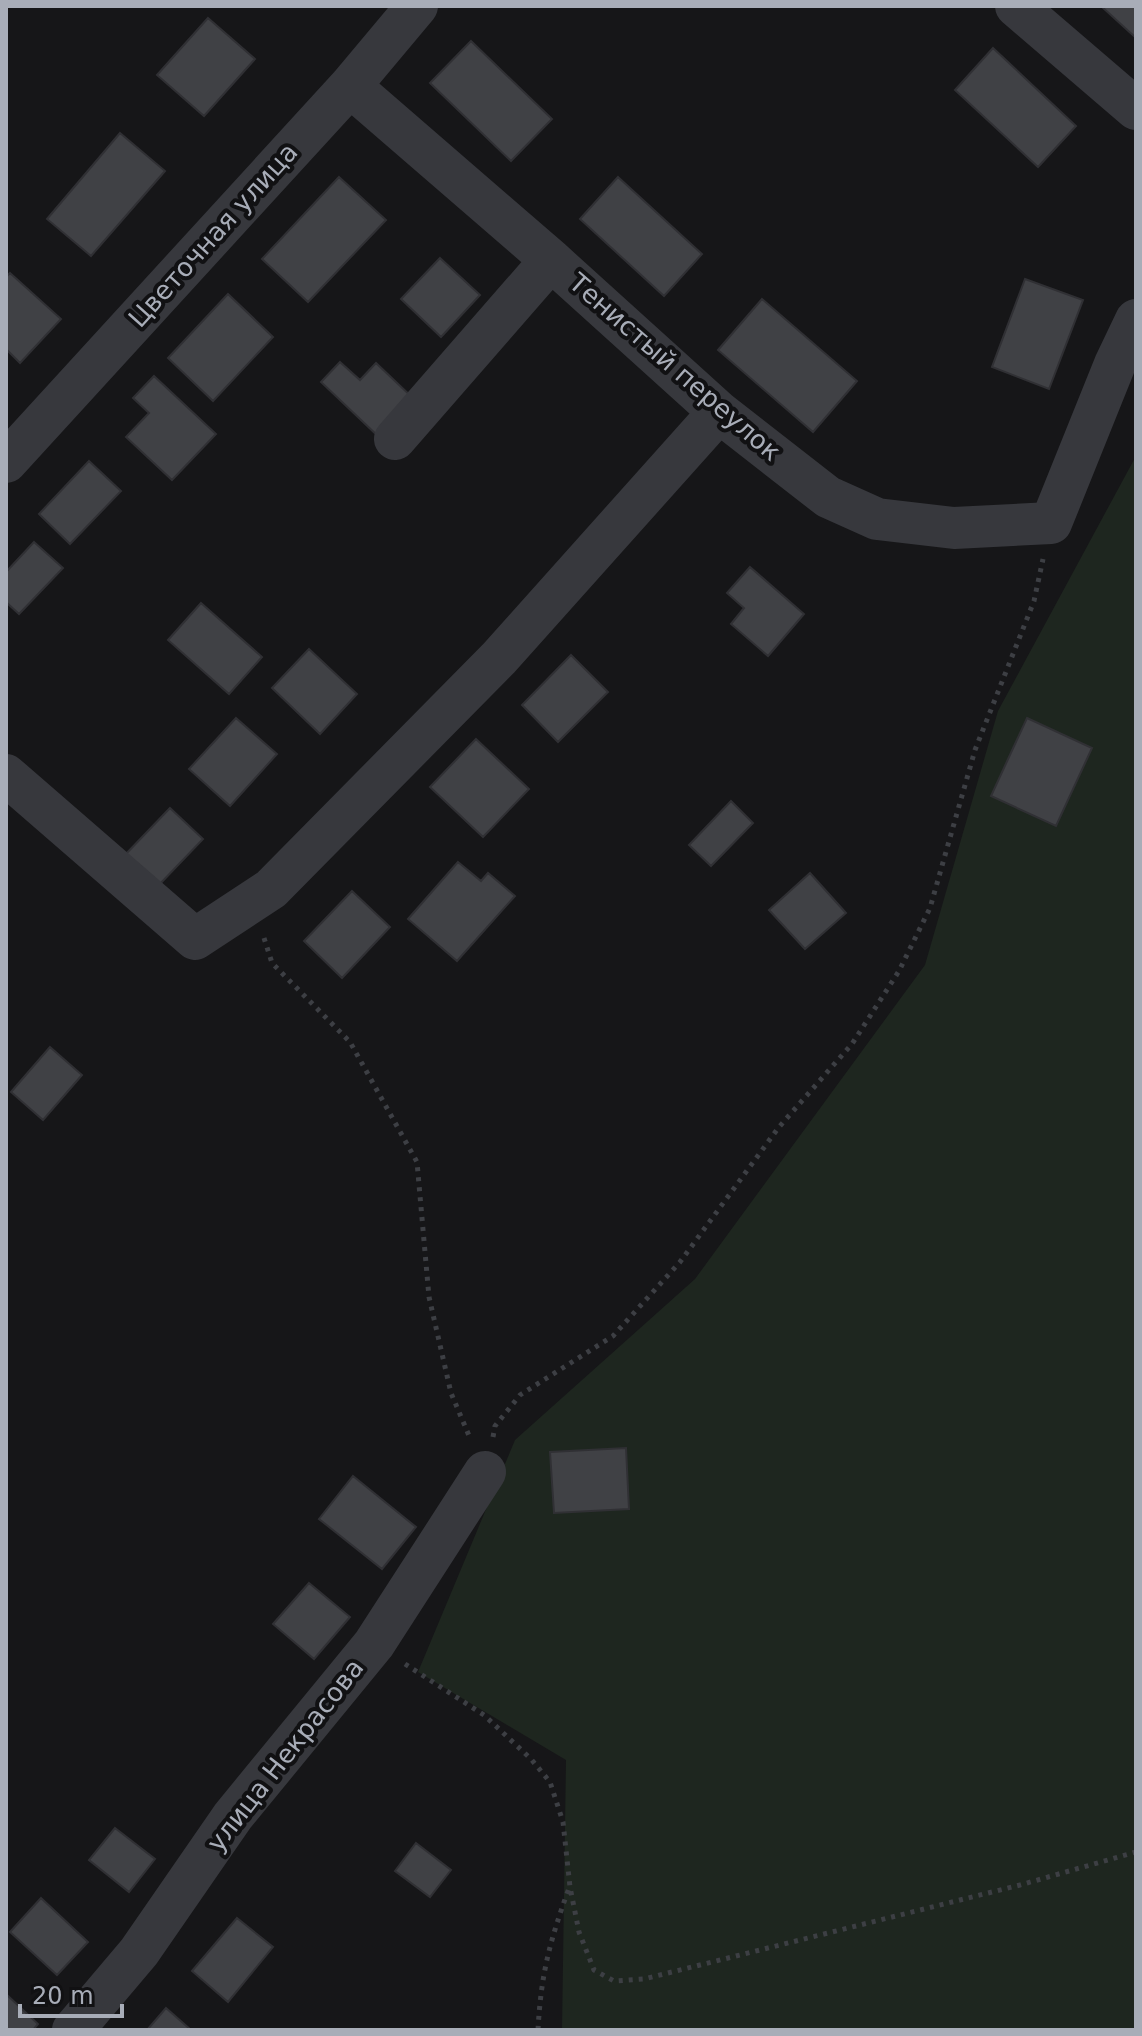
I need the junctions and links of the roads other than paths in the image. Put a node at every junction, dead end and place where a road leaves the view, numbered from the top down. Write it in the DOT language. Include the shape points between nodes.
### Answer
graph roads {
  1 [pos="417,6"];
  2 [pos="1016,6"];
  3 [pos="350,86"];
  4 [pos="1136,109"];
  5 [pos="551,260"];
  6 [pos="1136,320"];
  7 [pos="719,412"];
  8 [pos="395,439"];
  9 [pos="6,462"];
  10 [pos="6,775"];
  11 [pos="485,1472"];
  12 [pos="73,2030"];
  1 -- 3 [label="street, Цветочная улица"];
  2 -- 4 [label="street"];
  3 -- 5 [label="street, Тенистый переулок"];
  3 -- 9 [label="street, Цветочная улица"];
  5 -- 7 [label="street, Тенистый переулок"];
  5 -- 8 [label="street"];
  6 -- 7 [label="street, Тенистый переулок" via="1051,523 954,528 877,519 828,497"];
  7 -- 10 [label="street" via="499,658 271,889 195,939"];
  11 -- 12 [label="street, улица Некрасова" via="374,1644 233,1816 139,1952"];
}
